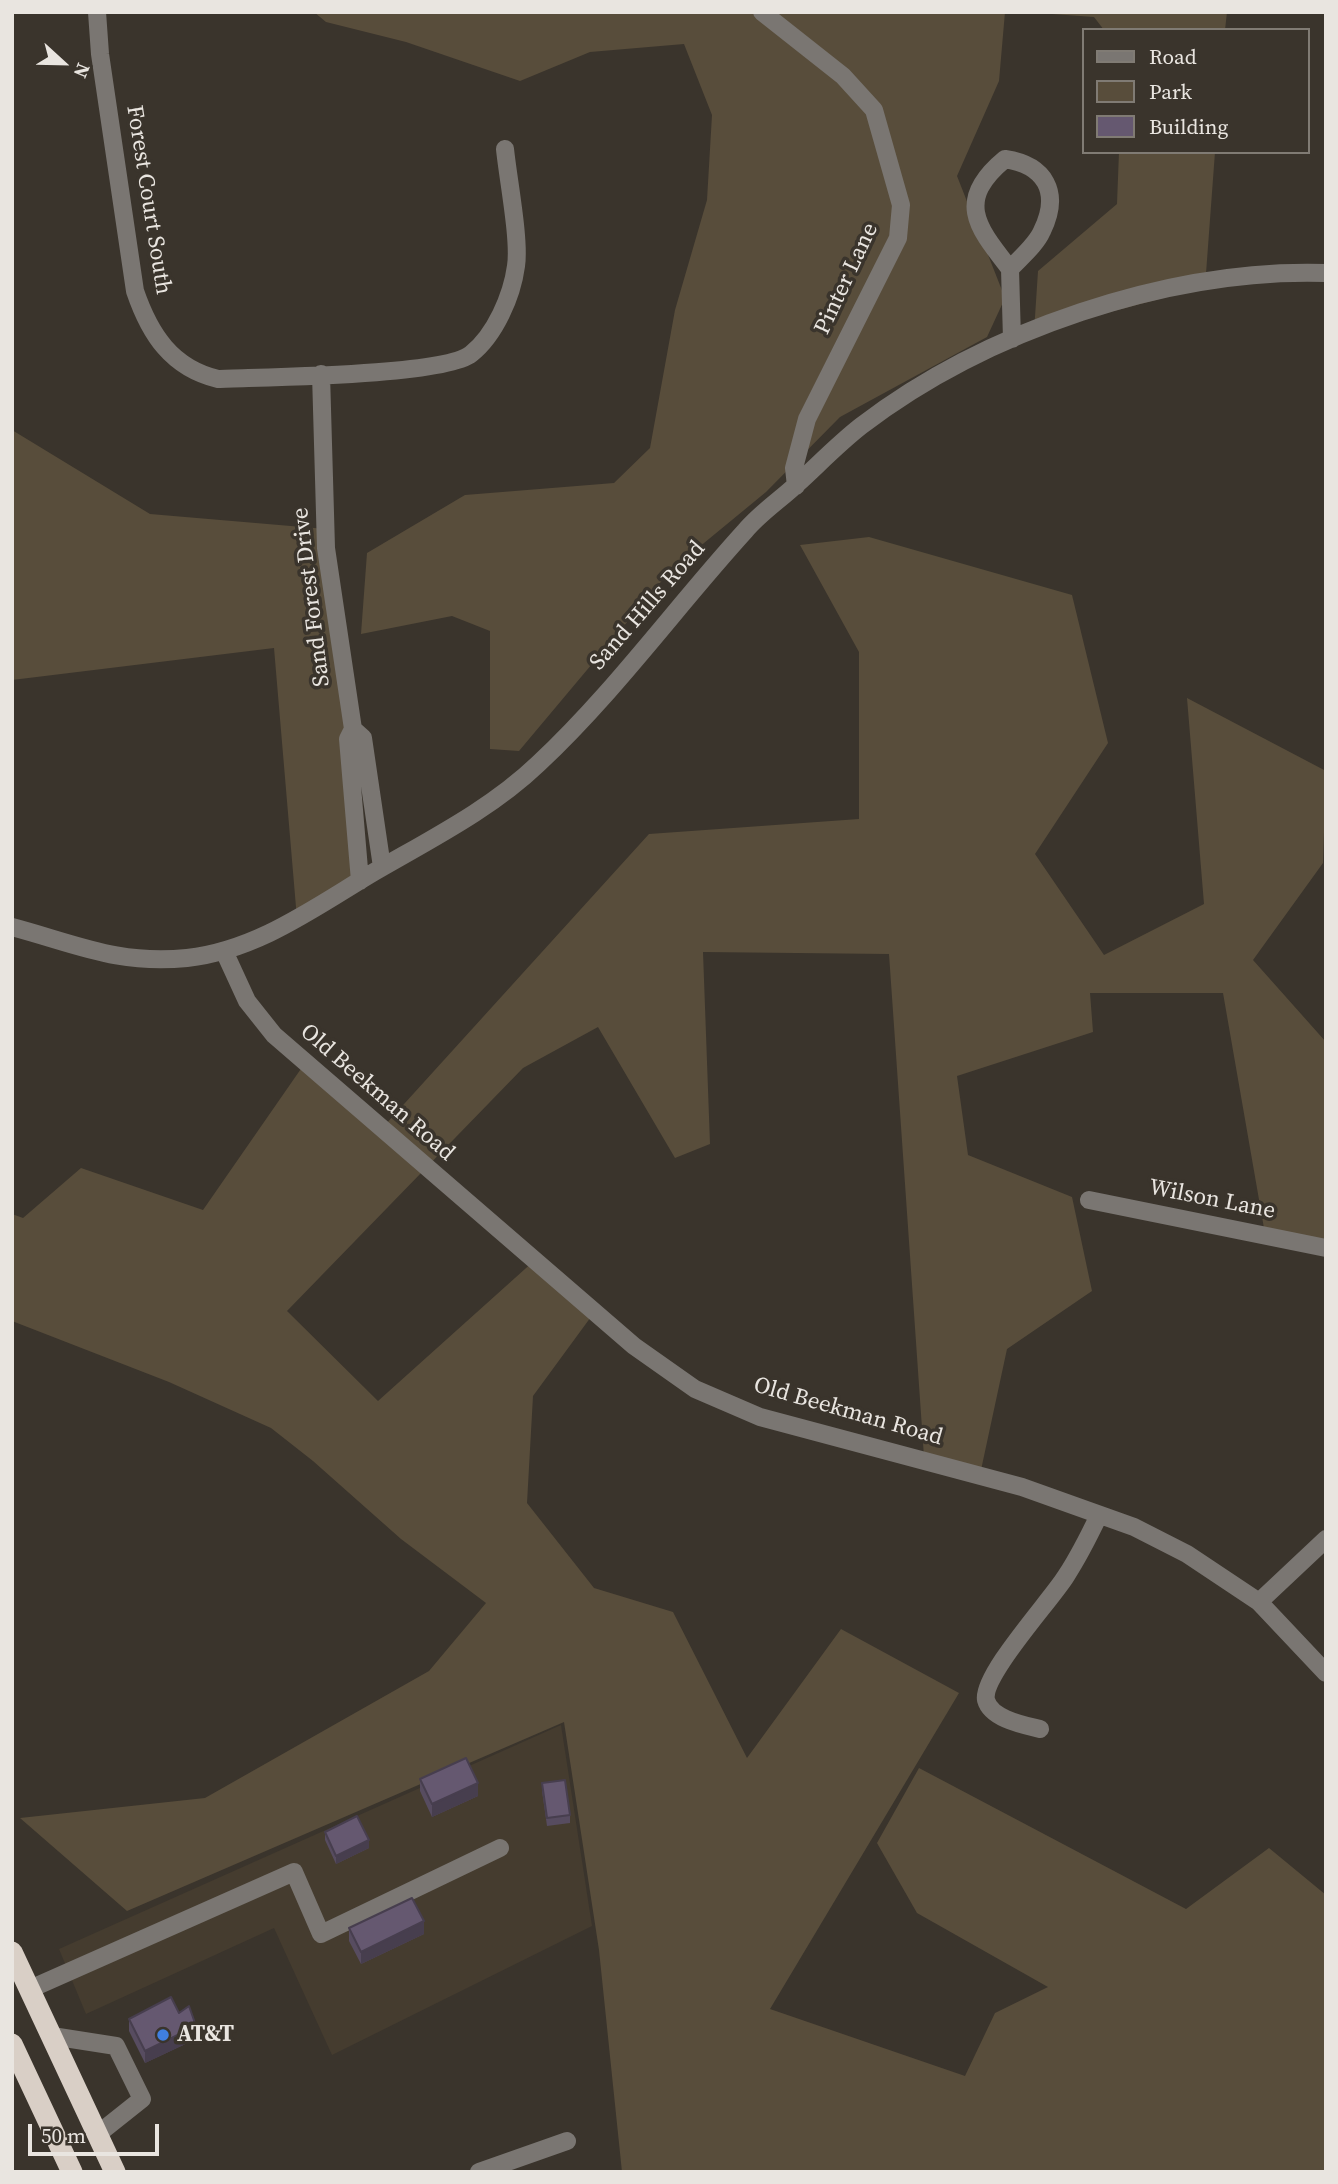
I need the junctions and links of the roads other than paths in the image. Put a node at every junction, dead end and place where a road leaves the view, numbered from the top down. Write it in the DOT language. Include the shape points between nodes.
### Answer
graph roads {
  1 [pos="97,12"];
  2 [pos="762,12"];
  3 [pos="505,149"];
  4 [pos="1010,270"];
  5 [pos="1326,272"];
  6 [pos="1012,339"];
  7 [pos="321,374"];
  8 [pos="796,486"];
  9 [pos="353,729"];
  10 [pos="382,867"];
  11 [pos="360,880"];
  12 [pos="12,926"];
  13 [pos="223,951"];
  14 [pos="1089,1200"];
  15 [pos="1326,1248"];
  16 [pos="1099,1515"];
  17 [pos="1326,1539"];
  18 [pos="1259,1602"];
  19 [pos="1326,1673"];
  20 [pos="1040,1729"];
  21 [pos="500,1848"];
  22 [pos="12,1952"];
  23 [pos="30,1989"];
  24 [pos="52,2036"];
  25 [pos="12,2043"];
  26 [pos="98,2134"];
  27 [pos="567,2141"];
  28 [pos="72,2172"];
  29 [pos="115,2172"];
  30 [pos="479,2172"];
  1 -- 7 [label="street, Forest Court South" via="135,291 160,344 184,367 218,379"];
  2 -- 8 [label="street, Pinter Lane" via="843,76 874,110 901,205 898,238 807,419 794,468"];
  3 -- 7 [label="street, Forest Court South" via="517,264 509,294 487,337 469,356 433,368"];
  4 -- 4 [label="street" via="1042,232 1049,211 1049,187 1038,169 1004,159 988,173 975,210 978,229"];
  4 -- 6 [label="street"];
  5 -- 6 [label="street, Sand Hills Road" via="1240,275 1163,287"];
  6 -- 8 [label="street, Sand Hills Road" via="943,371 860,427"];
  7 -- 9 [label="street, Sand Forest Drive" via="327,548"];
  8 -- 10 [label="street, Sand Hills Road" via="748,527 538,765 499,798"];
  9 -- 10 [label="street, Sand Forest Drive" via="363,738"];
  9 -- 11 [label="street, Sand Forest Drive" via="348,739"];
  10 -- 11 [label="street, Sand Hills Road"];
  11 -- 13 [label="street, Sand Hills Road" via="264,937"];
  12 -- 13 [label="street, Sand Hills Road" via="122,958 186,958"];
  13 -- 16 [label="street, Old Beekman Road" via="247,1000 274,1035 634,1346 695,1389 760,1417 1022,1487"];
  14 -- 15 [label="street, Wilson Lane"];
  16 -- 18 [label="street, Old Beekman Road" via="1187,1554"];
  16 -- 20 [label="street" via="1065,1578 1016,1641 986,1690 993,1712"];
  17 -- 18 [label="street"];
  18 -- 19 [label="street, Old Beekman Road"];
  21 -- 23 [label="street" via="321,1934 294,1872"];
  22 -- 23 [label="highway"];
  23 -- 24 [label="highway"];
  24 -- 26 [label="highway"];
  24 -- 26 [label="street" via="116,2046 142,2099"];
  25 -- 28 [label="highway"];
  26 -- 29 [label="highway"];
  27 -- 30 [label="street"];
}
